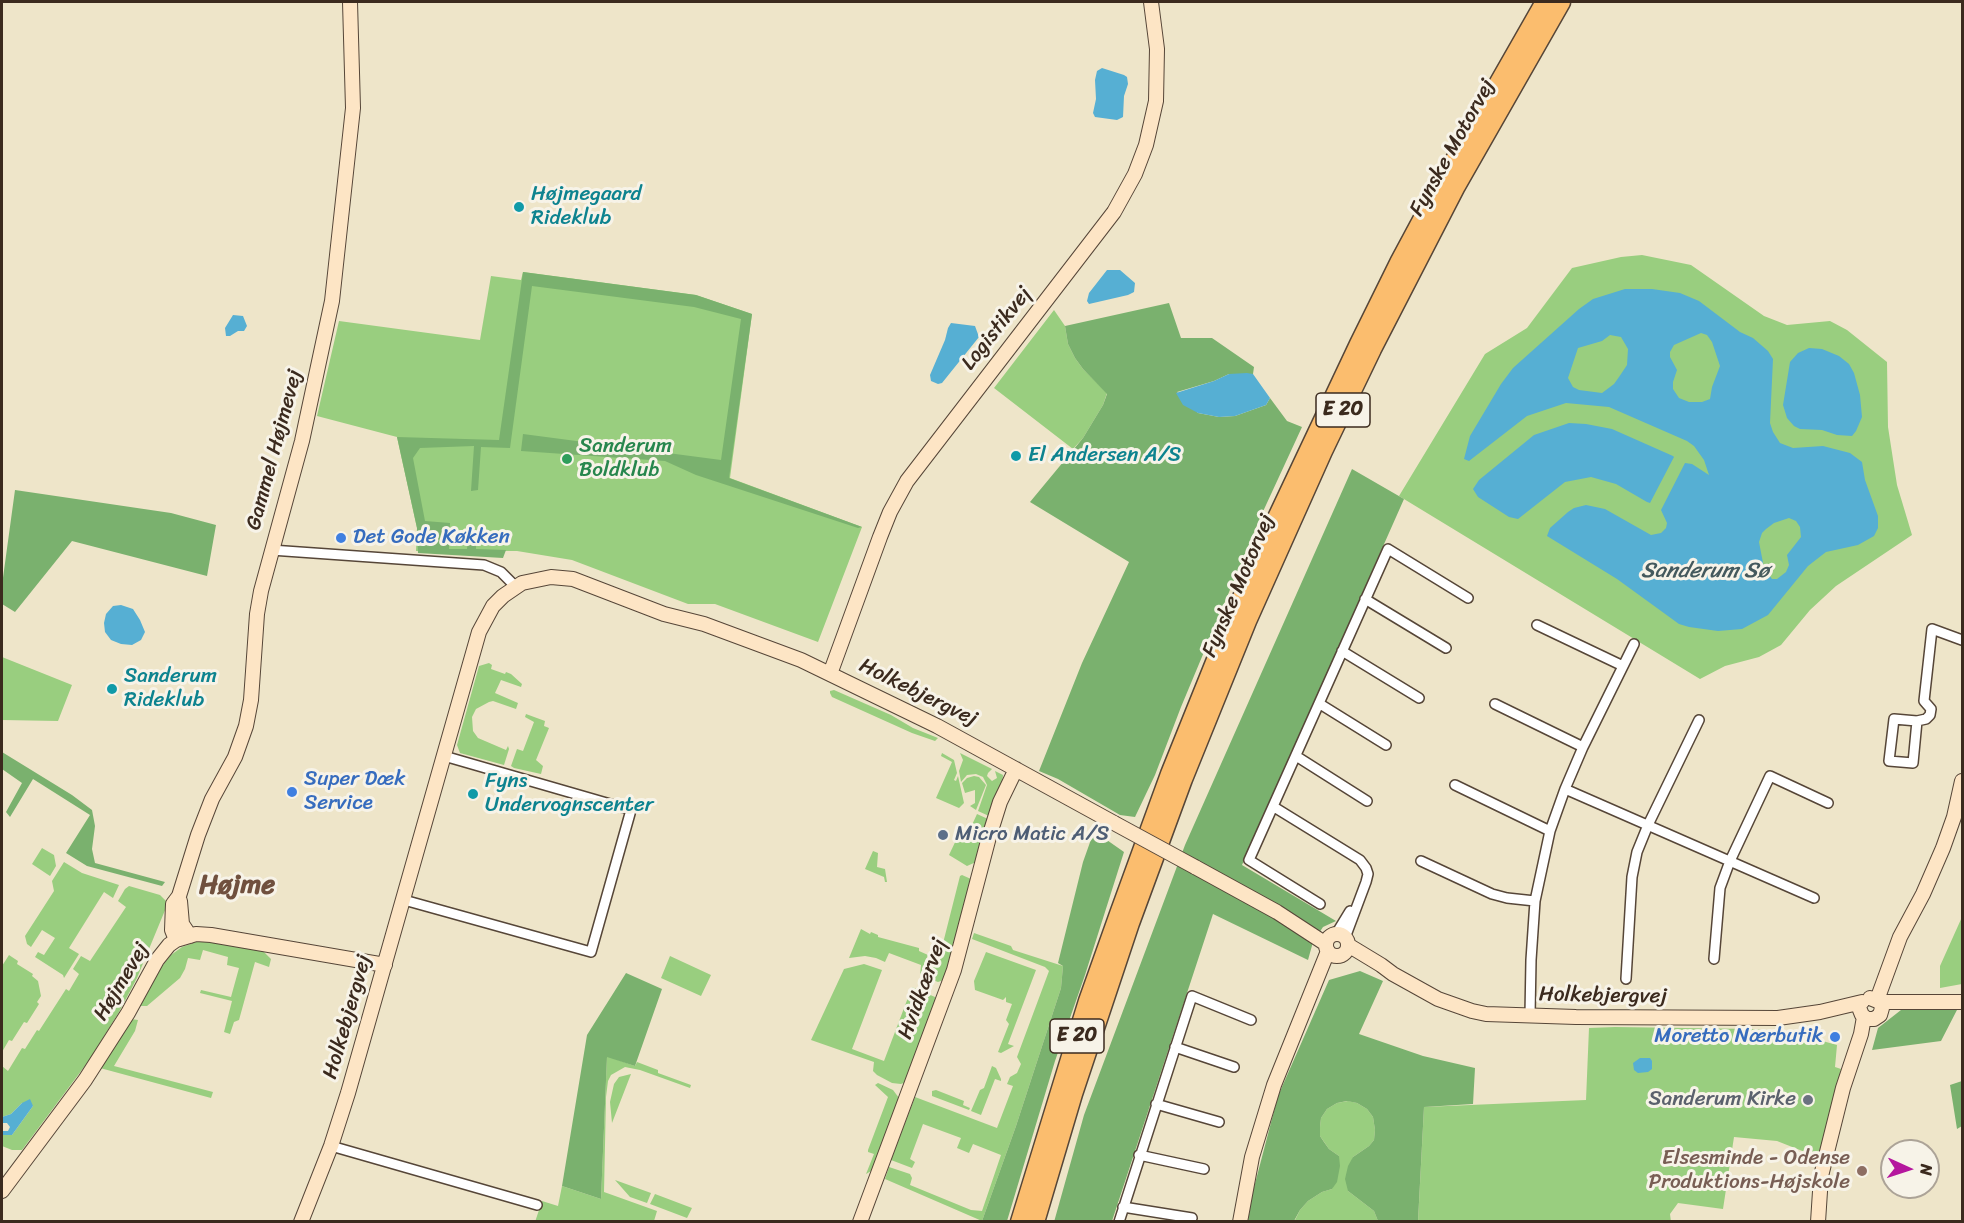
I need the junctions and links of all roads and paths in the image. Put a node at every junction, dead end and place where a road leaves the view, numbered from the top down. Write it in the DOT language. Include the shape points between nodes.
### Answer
graph roads {
  1 [pos="350,2"];
  2 [pos="1151,2"];
  3 [pos="1545,2"];
  4 [pos="1561,2"];
  5 [pos="271,550"];
  6 [pos="516,587"];
  7 [pos="1468,598"];
  8 [pos="1365,599"];
  9 [pos="1538,626"];
  10 [pos="1962,640"];
  11 [pos="1634,644"];
  12 [pos="1446,648"];
  13 [pos="1342,651"];
  14 [pos="1623,666"];
  15 [pos="830,674"];
  16 [pos="1419,698"];
  17 [pos="1320,704"];
  18 [pos="1495,704"];
  19 [pos="1699,720"];
  20 [pos="1917,721"];
  21 [pos="1386,745"];
  22 [pos="1583,747"];
  23 [pos="444,756"];
  24 [pos="1296,756"];
  25 [pos="1017,769"];
  26 [pos="1962,781"];
  27 [pos="1455,785"];
  28 [pos="1565,789"];
  29 [pos="1368,801"];
  30 [pos="1828,803"];
  31 [pos="1274,807"];
  32 [pos="1648,825"];
  33 [pos="1550,831"];
  34 [pos="1421,861"];
  35 [pos="1730,861"];
  36 [pos="179,896"];
  37 [pos="1814,898"];
  38 [pos="404,900"];
  39 [pos="1535,901"];
  40 [pos="1320,904"];
  41 [pos="190,936"];
  42 [pos="176,940"];
  43 [pos="1337,944"];
  44 [pos="1714,959"];
  45 [pos="386,965"];
  46 [pos="1626,979"];
  47 [pos="1962,1002"];
  48 [pos="1871,1008"];
  49 [pos="1530,1016"];
  50 [pos="1251,1020"];
  51 [pos="1175,1047"];
  52 [pos="1234,1067"];
  53 [pos="1156,1104"];
  54 [pos="1219,1122"];
  55 [pos="331,1146"];
  56 [pos="1139,1155"];
  57 [pos="1204,1169"];
  58 [pos="2,1191"];
  59 [pos="537,1205"];
  60 [pos="1123,1207"];
  61 [pos="1192,1218"];
  62 [pos="301,1221"];
  63 [pos="860,1221"];
  64 [pos="1020,1221"];
  65 [pos="1035,1221"];
  66 [pos="1119,1221"];
  67 [pos="1240,1221"];
  68 [pos="1818,1221"];
  1 -- 5 [label="street, Gammel Højmevej" via="353,108 332,302 302,441"];
  2 -- 15 [label="street, Logistikvej" via="1157,49 1156,101 1135,174 1114,212 908,481 879,537"];
  3 -- 64 [label="highway, Fynske Motorvej / E 20" via="1401,261 1262,550 1170,774 1119,914"];
  4 -- 65 [label="highway, Fynske Motorvej / E 20" via="1408,278 1261,588 1183,779 1130,923"];
  5 -- 6 [label="street" via="484,565 501,572"];
  5 -- 36 [label="street, Gammel Højmevej" via="257,614 252,700 246,726 235,757 212,799"];
  6 -- 15 [label="street, Holkebjergvej" via="545,577 573,579 801,660"];
  6 -- 23 [label="street, Holkebjergvej" via="498,601 483,622"];
  7 -- 8 [label="street" via="1388,549"];
  8 -- 12 [label="street"];
  8 -- 13 [label="street"];
  9 -- 14 [label="street"];
  10 -- 20 [label="street" via="1932,629 1924,701 1931,709 1926,719"];
  11 -- 14 [label="street"];
  13 -- 16 [label="street"];
  13 -- 17 [label="street"];
  14 -- 22 [label="street"];
  15 -- 25 [label="street, Holkebjergvej"];
  17 -- 21 [label="street"];
  17 -- 24 [label="street"];
  18 -- 22 [label="street"];
  19 -- 32 [label="street"];
  20 -- 20 [label="street" via="1894,719 1890,761 1913,763"];
  22 -- 28 [label="street"];
  23 -- 38 [label="street, Holkebjergvej"];
  23 -- 38 [label="street" via="631,810 591,951"];
  24 -- 29 [label="street"];
  24 -- 31 [label="street"];
  25 -- 43 [label="street, Holkebjergvej, bridge"];
  25 -- 63 [label="street, Hvidkærvej" via="1000,802 989,837 954,970"];
  26 -- 48 [label="street" via="1943,848 1923,894 1889,952"];
  27 -- 33 [label="street"];
  28 -- 32 [label="street"];
  28 -- 33 [label="street"];
  30 -- 35 [label="street" via="1770,776"];
  31 -- 40 [label="street" via="1249,860"];
  31 -- 43 [label="street" via="1366,867 1368,874 1362,890"];
  32 -- 35 [label="street"];
  32 -- 46 [label="street" via="1632,877"];
  33 -- 39 [label="street"];
  34 -- 39 [label="street" via="1492,894"];
  35 -- 37 [label="street"];
  35 -- 44 [label="street" via="1720,888"];
  36 -- 41 [label="street, Gammel Højmevej" via="182,924"];
  36 -- 42 [label="street, Gammel Højmevej" via="172,914"];
  38 -- 45 [label="street, Holkebjergvej"];
  39 -- 49 [label="street"];
  41 -- 42 [label="street, Højmevej"];
  41 -- 45 [label="street, Højmevej" via="211,935"];
  42 -- 58 [label="street, Højmevej" via="157,960 85,1080"];
  43 -- 49 [label="street, Holkebjergvej" via="1438,999 1472,1011"];
  43 -- 67 [label="street" via="1285,1055 1252,1157"];
  45 -- 55 [label="street, Holkebjergvej"];
  47 -- 48 [label="street, Holkebjergvej" via="1894,1010"];
  48 -- 49 [label="street, Holkebjergvej" via="1744,1019"];
  48 -- 68 [label="street" via="1850,1064 1821,1176"];
  50 -- 51 [label="street" via="1192,996"];
  51 -- 52 [label="street"];
  51 -- 53 [label="street"];
  53 -- 54 [label="street"];
  53 -- 56 [label="street"];
  55 -- 59 [label="street"];
  55 -- 62 [label="street, Holkebjergvej"];
  56 -- 57 [label="street"];
  56 -- 60 [label="street"];
  60 -- 61 [label="street"];
  60 -- 66 [label="street"];
}
